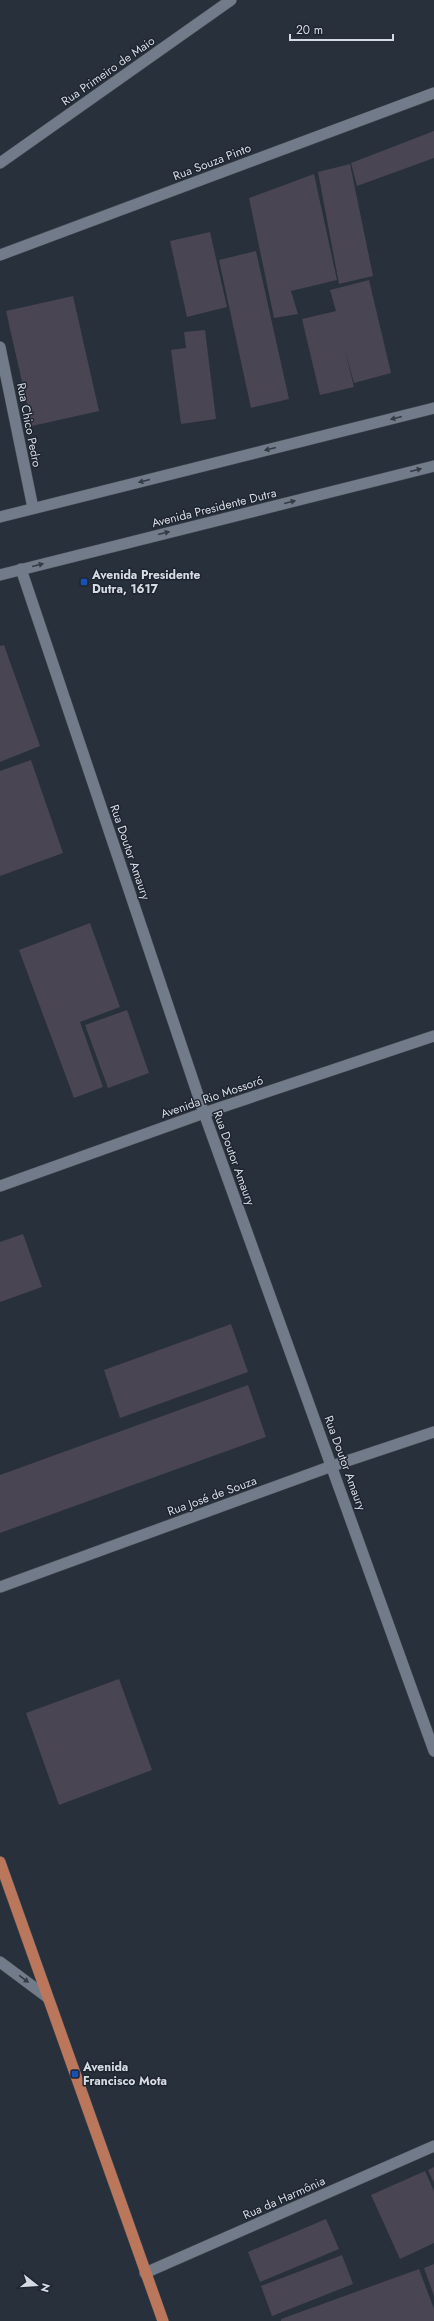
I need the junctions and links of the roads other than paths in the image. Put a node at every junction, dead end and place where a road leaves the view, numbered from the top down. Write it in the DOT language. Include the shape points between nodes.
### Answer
graph roads {
  1 [pos="231,0"];
  2 [pos="434,93"];
  3 [pos="0,163"];
  4 [pos="0,255"];
  5 [pos="0,347"];
  6 [pos="434,408"];
  7 [pos="434,466"];
  8 [pos="33,508"];
  9 [pos="0,517"];
  10 [pos="21,570"];
  11 [pos="0,574"];
  12 [pos="434,1036"];
  13 [pos="204,1114"];
  14 [pos="0,1186"];
  15 [pos="434,1432"];
  16 [pos="332,1466"];
  17 [pos="0,1587"];
  18 [pos="434,1751"];
  19 [pos="0,1862"];
  20 [pos="0,1962"];
  21 [pos="47,1996"];
  22 [pos="434,2146"];
  23 [pos="145,2273"];
  24 [pos="163,2321"];
  1 -- 3 [label="street, Rua Primeiro de Maio"];
  2 -- 4 [label="street, Rua Souza Pinto"];
  5 -- 8 [label="street, Rua Chico Pedro"];
  6 -- 8 [label="street, one-way"];
  10 -- 7 [label="street, Avenida Presidente Dutra, one-way"];
  8 -- 9 [label="street"];
  10 -- 11 [label="street, Avenida Presidente Dutra"];
  10 -- 13 [label="street, Rua Doutor Amaury"];
  12 -- 13 [label="street, Avenida Rio Mossoró"];
  13 -- 14 [label="street, Avenida Rio Mossoró"];
  13 -- 16 [label="street, Rua Doutor Amaury"];
  15 -- 16 [label="street, Rua José de Souza"];
  16 -- 17 [label="street, Rua José de Souza"];
  16 -- 18 [label="street, Rua Doutor Amaury"];
  19 -- 21 [label="main road"];
  20 -- 21 [label="street, one-way"];
  21 -- 23 [label="main road"];
  22 -- 23 [label="street, Rua da Harmônia"];
  23 -- 24 [label="main road"];
}
